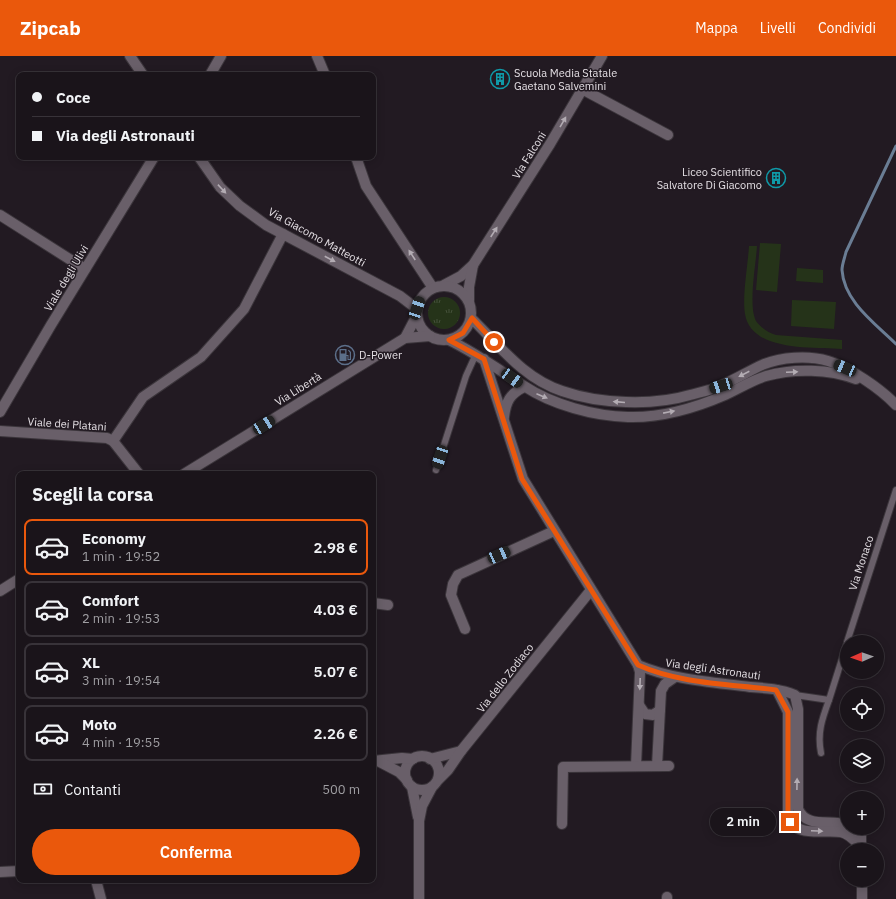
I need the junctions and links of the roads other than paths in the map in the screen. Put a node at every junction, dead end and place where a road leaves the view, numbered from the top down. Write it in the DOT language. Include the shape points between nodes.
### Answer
graph roads {
  1 [pos="130,56"];
  2 [pos="221,56"];
  3 [pos="317,56"];
  4 [pos="602,56"];
  5 [pos="141,72"];
  6 [pos="212,72"];
  7 [pos="324,72"];
  8 [pos="582,89"];
  9 [pos="668,135"];
  10 [pos="152,160"];
  11 [pos="201,160"];
  12 [pos="357,160"];
  13 [pos="0,215"];
  14 [pos="283,234"];
  15 [pos="473,265"];
  16 [pos="85,269"];
  17 [pos="444,285"];
  18 [pos="433,288"];
  19 [pos="469,300"];
  20 [pos="417,312"];
  21 [pos="472,318"];
  22 [pos="430,336"];
  23 [pos="405,338"];
  24 [pos="449,340"];
  25 [pos="480,356"];
  26 [pos="872,385"];
  27 [pos="524,386"];
  28 [pos="896,405"];
  29 [pos="0,412"];
  30 [pos="504,421"];
  31 [pos="0,432"];
  32 [pos="113,441"];
  33 [pos="436,470"];
  34 [pos="137,471"];
  35 [pos="189,471"];
  36 [pos="896,490"];
  37 [pos="554,531"];
  38 [pos="16,581"];
  39 [pos="591,590"];
  40 [pos="0,591"];
  41 [pos="376,603"];
  42 [pos="388,605"];
  43 [pos="465,629"];
  44 [pos="850,635"];
  45 [pos="638,665"];
  46 [pos="840,665"];
  47 [pos="675,677"];
  48 [pos="776,690"];
  49 [pos="795,695"];
  50 [pos="829,700"];
  51 [pos="639,704"];
  52 [pos="660,710"];
  53 [pos="462,751"];
  54 [pos="821,753"];
  55 [pos="413,759"];
  56 [pos="430,759"];
  57 [pos="376,761"];
  58 [pos="636,766"];
  59 [pos="657,766"];
  60 [pos="670,766"];
  61 [pos="410,783"];
  62 [pos="435,784"];
  63 [pos="419,821"];
  64 [pos="562,824"];
  65 [pos="840,824"];
  66 [pos="856,843"];
  67 [pos="16,871"];
  68 [pos="0,872"];
  69 [pos="97,883"];
  70 [pos="862,887"];
  71 [pos="101,899"];
  72 [pos="419,899"];
  73 [pos="862,899"];
  1 -- 5 [label="street"];
  2 -- 6 [label="street"];
  3 -- 7 [label="street"];
  4 -- 8 [label="street, Via Falconi"];
  8 -- 9 [label="street"];
  15 -- 8 [label="street, Via Falconi, one-way"];
  10 -- 16 [label="street, Viale degli Ulivi"];
  11 -- 14 [label="street, Via Giacomo Matteotti, one-way" via="225,192 261,221"];
  18 -- 12 [label="street, one-way" via="366,186"];
  13 -- 16 [label="street"];
  14 -- 20 [label="street, Via Giacomo Matteotti, one-way" via="400,296"];
  14 -- 32 [label="street" via="244,309 201,357 143,397"];
  15 -- 17 [label="street, Via Falconi" via="461,276"];
  15 -- 19 [label="street, Via Falconi"];
  16 -- 29 [label="street, Viale degli Ulivi"];
  17 -- 18 [label="street"];
  17 -- 19 [label="street" via="458,289"];
  18 -- 20 [label="street" via="420,299"];
  19 -- 21 [label="street"];
  20 -- 22 [label="street" via="424,332"];
  20 -- 23 [label="street"];
  21 -- 24 [label="street" via="463,333"];
  26 -- 21 [label="street, one-way" via="828,361 809,358 786,359 763,365 721,386 689,396 628,403 599,400 562,391 537,379 515,364"];
  22 -- 23 [label="street, Via Libertà"];
  22 -- 24 [label="street"];
  23 -- 35 [label="street, Via Libertà"];
  24 -- 25 [label="street"];
  25 -- 27 [label="street"];
  25 -- 30 [label="street"];
  25 -- 33 [label="lane" via="466,376"];
  27 -- 26 [label="street, one-way" via="547,398 574,407 628,417 684,409 724,396 765,376 787,372 832,372"];
  26 -- 28 [label="street"];
  27 -- 30 [label="street" via="509,397"];
  30 -- 37 [label="street" via="522,479"];
  31 -- 32 [label="street, Viale dei Platani" via="107,438"];
  32 -- 34 [label="street, Viale dei Platani"];
  36 -- 44 [label="lane, Via Monaco"];
  37 -- 39 [label="street"];
  37 -- 43 [label="street" via="458,575 451,595"];
  38 -- 40 [label="street"];
  39 -- 45 [label="street"];
  39 -- 53 [label="street, Via dello Zodiaco"];
  41 -- 42 [label="street"];
  45 -- 47 [label="street, Via degli Astronauti"];
  45 -- 51 [label="street, one-way"];
  46 -- 50 [label="lane, Via Monaco"];
  47 -- 48 [label="street, Via degli Astronauti"];
  47 -- 52 [label="street" via="661,691"];
  48 -- 49 [label="street, Via degli Astronauti"];
  48 -- 66 [label="street, one-way" via="788,712 790,822 800,830 842,832"];
  49 -- 50 [label="lane"];
  65 -- 49 [label="street, one-way" via="808,821 801,817 798,809 798,709"];
  50 -- 54 [label="lane, Via Monaco" via="819,729"];
  51 -- 52 [label="street" via="645,714 653,715"];
  51 -- 58 [label="street"];
  52 -- 59 [label="street"];
  53 -- 56 [label="street"];
  53 -- 62 [label="street, Via dello Zodiaco"];
  55 -- 56 [label="street"];
  55 -- 57 [label="street"];
  55 -- 61 [label="street" via="407,766"];
  56 -- 62 [label="street" via="439,770"];
  57 -- 61 [label="street" via="399,772"];
  58 -- 59 [label="street"];
  58 -- 64 [label="street" via="563,767"];
  59 -- 60 [label="street"];
  61 -- 62 [label="street" via="422,790"];
  61 -- 63 [label="street"];
  62 -- 63 [label="street, Via dello Zodiaco" via="422,806"];
  63 -- 72 [label="street, Via dello Zodiaco"];
  67 -- 68 [label="street"];
  69 -- 71 [label="street"];
  70 -- 73 [label="street"];
}
